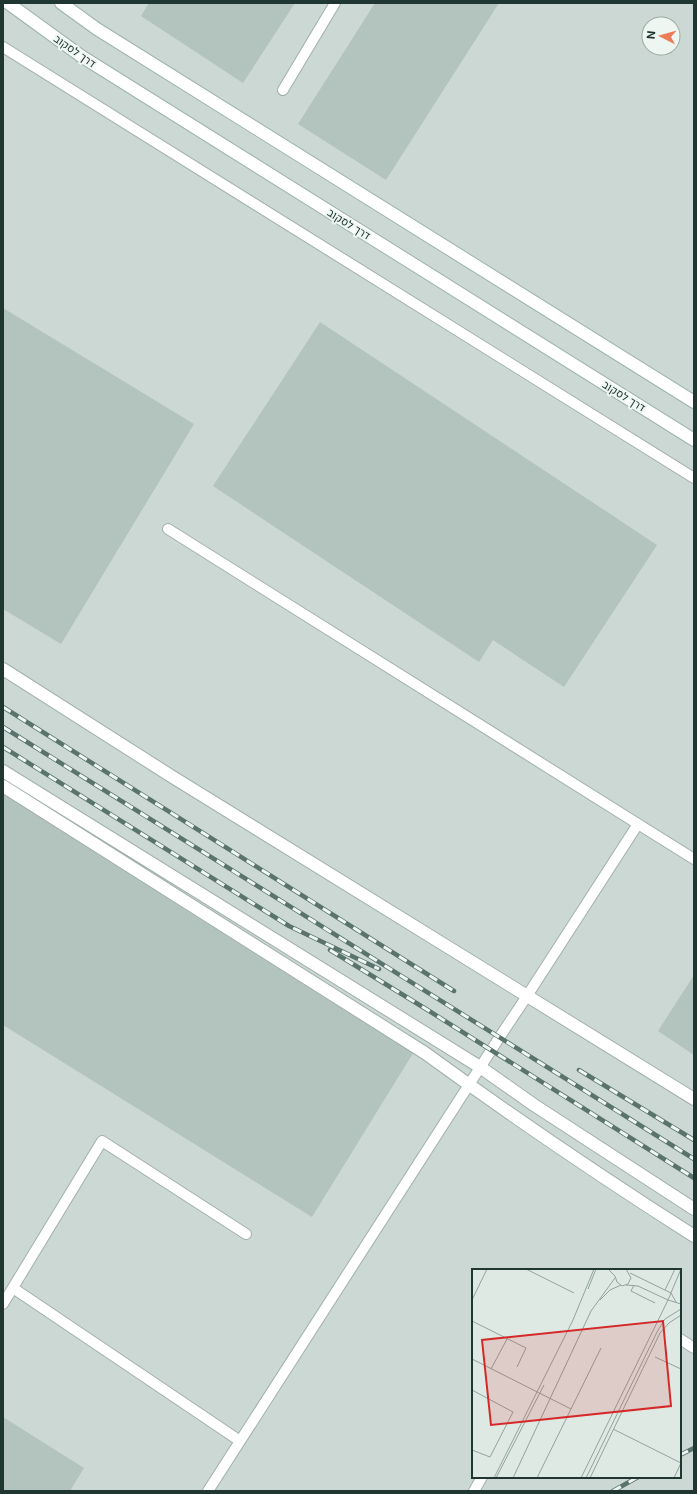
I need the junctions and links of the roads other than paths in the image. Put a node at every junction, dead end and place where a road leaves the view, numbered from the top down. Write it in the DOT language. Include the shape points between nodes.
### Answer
graph roads {
  1 [pos="8,3"];
  2 [pos="61,3"];
  3 [pos="335,3"];
  4 [pos="3,47"];
  5 [pos="283,90"];
  6 [pos="694,402"];
  7 [pos="694,440"];
  8 [pos="694,478"];
  9 [pos="168,528"];
  10 [pos="3,669"];
  11 [pos="3,771"];
  12 [pos="3,786"];
  13 [pos="638,824"];
  14 [pos="694,859"];
  15 [pos="527,996"];
  16 [pos="480,1067"];
  17 [pos="469,1085"];
  18 [pos="694,1099"];
  19 [pos="694,1209"];
  20 [pos="246,1234"];
  21 [pos="694,1236"];
  22 [pos="13,1288"];
  23 [pos="3,1304"];
  24 [pos="681,1340"];
  25 [pos="694,1348"];
  26 [pos="240,1441"];
  27 [pos="481,1478"];
  28 [pos="208,1491"];
  29 [pos="474,1491"];
  1 -- 7 [label="street, דרך לסקוב" via="81,56"];
  2 -- 6 [label="street" via="97,29"];
  3 -- 5 [label="lane"];
  4 -- 8 [label="lane"];
  9 -- 13 [label="lane"];
  10 -- 15 [label="street"];
  11 -- 16 [label="street"];
  12 -- 17 [label="street" via="425,1053"];
  13 -- 14 [label="lane"];
  13 -- 15 [label="lane"];
  15 -- 16 [label="lane"];
  15 -- 18 [label="street"];
  16 -- 17 [label="lane"];
  16 -- 19 [label="street"];
  17 -- 21 [label="street"];
  17 -- 26 [label="lane"];
  20 -- 22 [label="lane" via="102,1141"];
  22 -- 23 [label="lane"];
  22 -- 26 [label="lane"];
  24 -- 25 [label="lane"];
  26 -- 28 [label="lane"];
  27 -- 29 [label="lane"];
}
